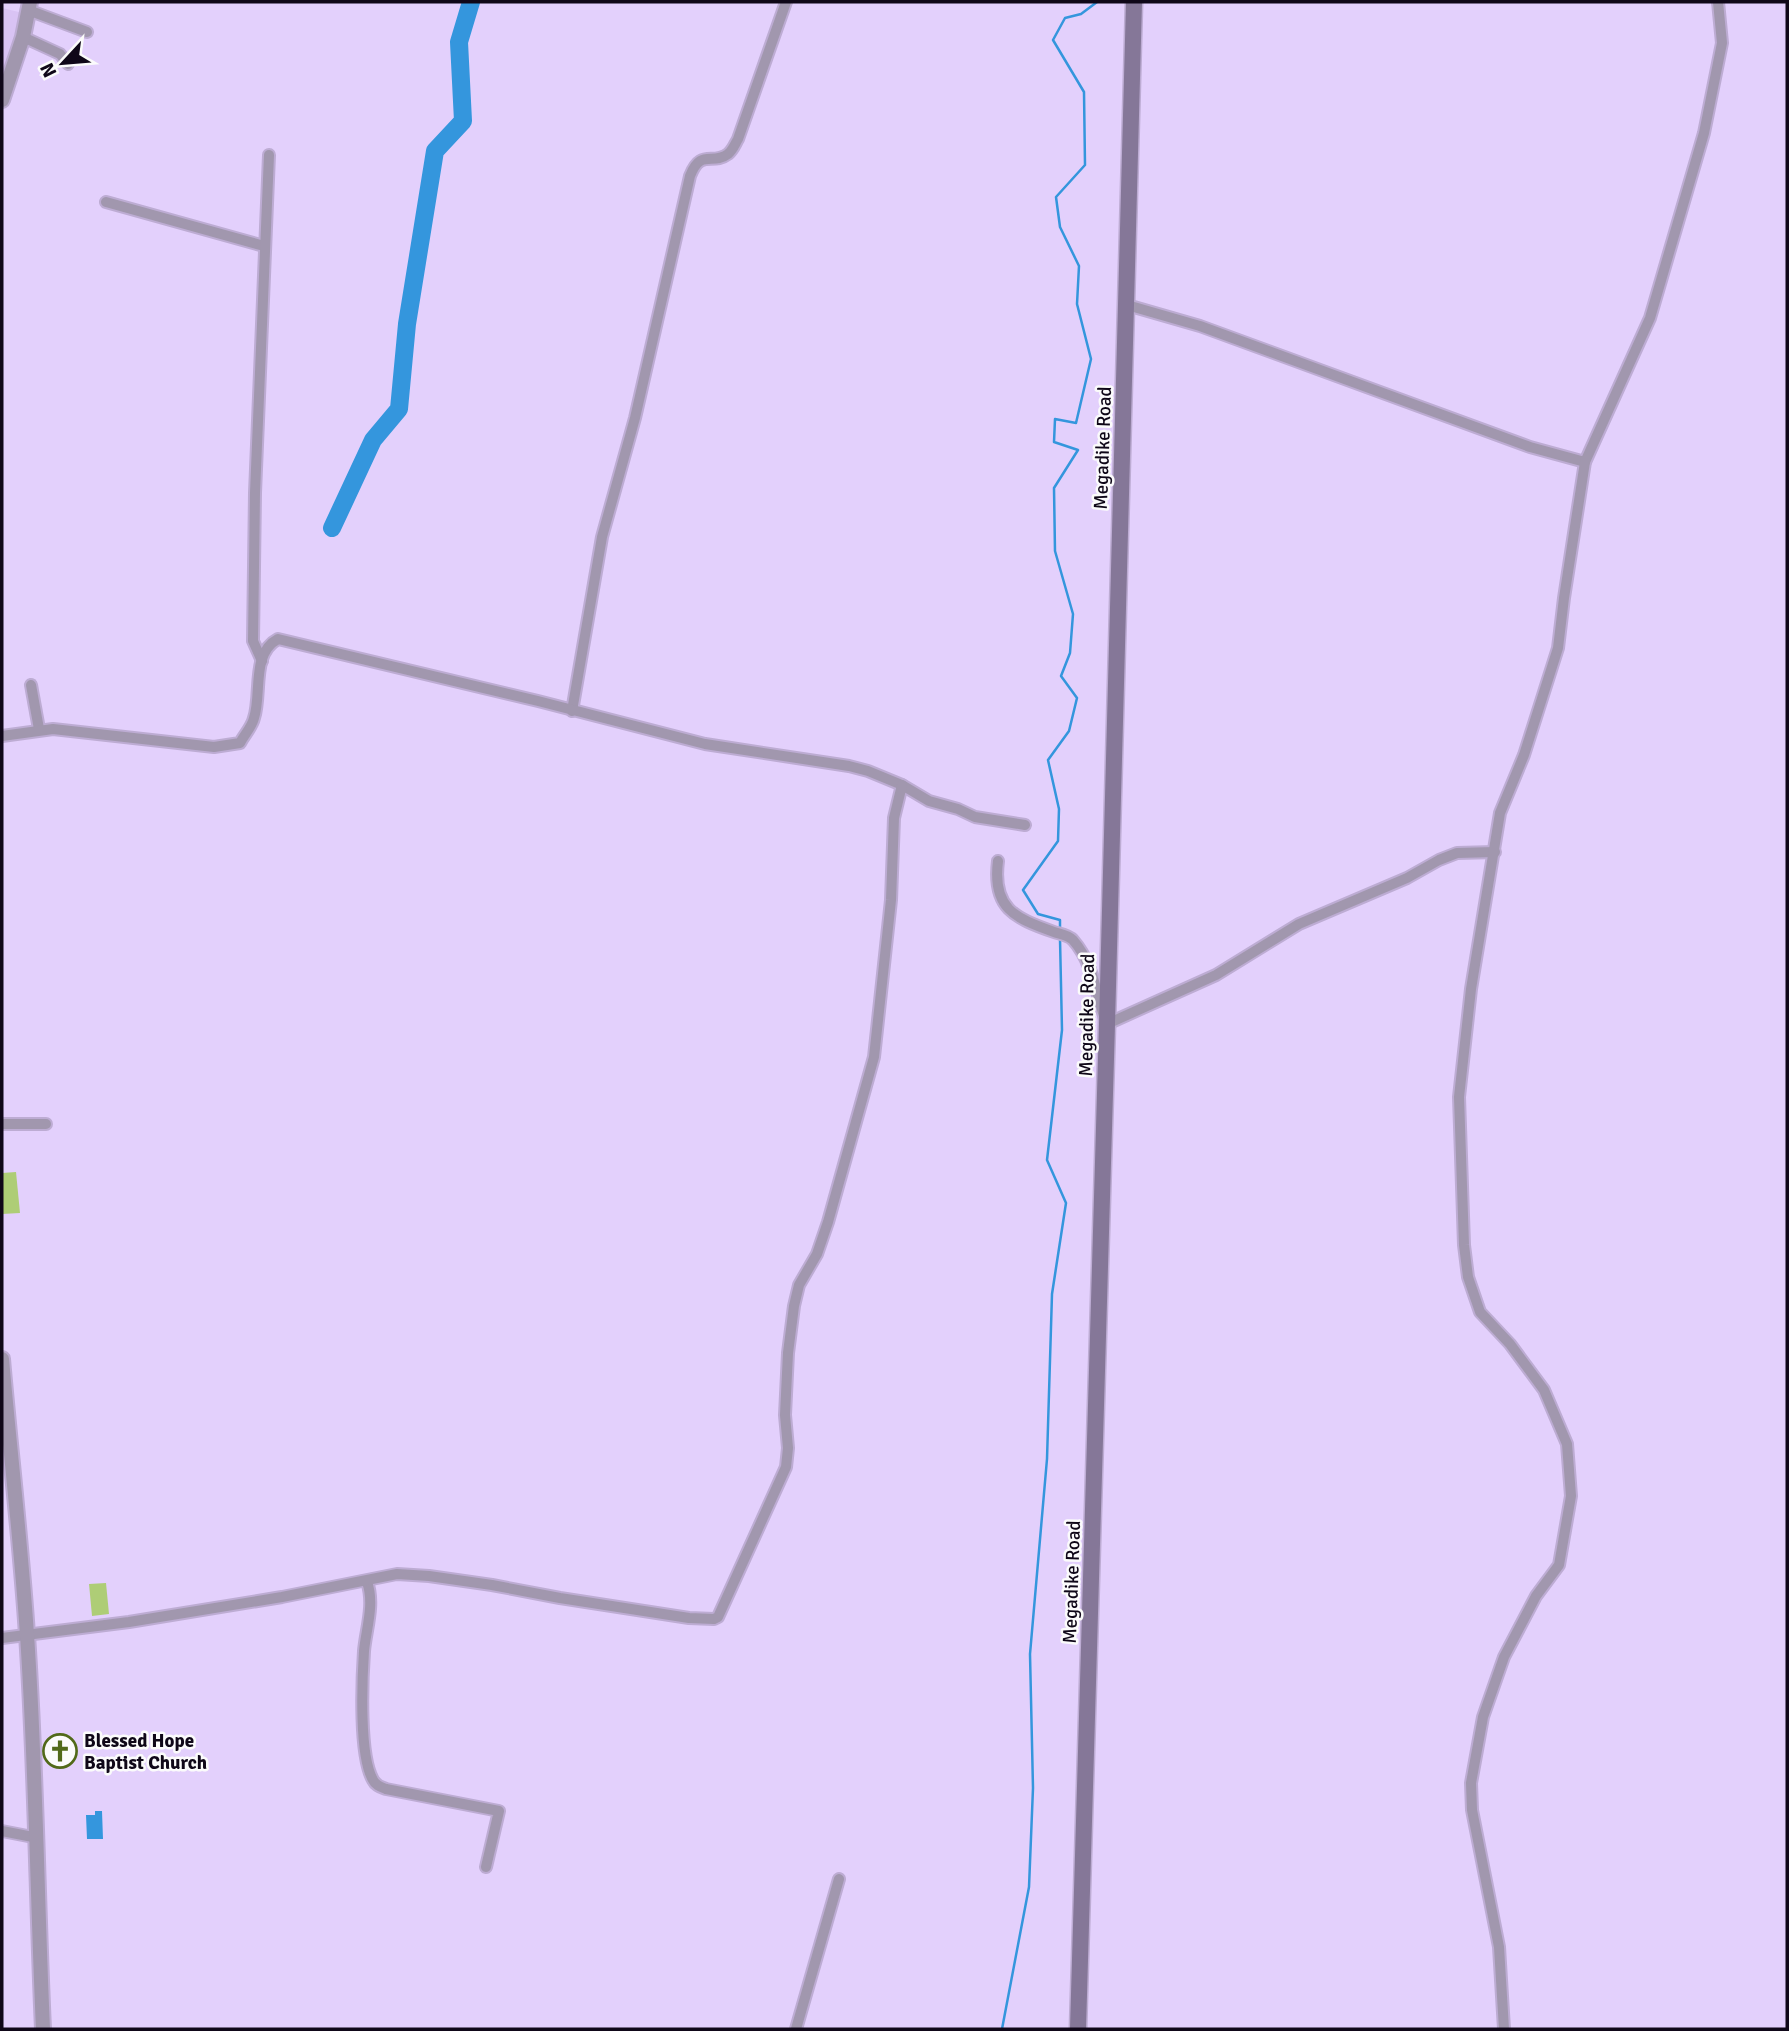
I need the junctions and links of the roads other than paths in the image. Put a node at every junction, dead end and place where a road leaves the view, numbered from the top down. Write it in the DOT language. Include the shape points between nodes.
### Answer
graph roads {
  1 [pos="786,2"];
  2 [pos="1134,2"];
  3 [pos="1718,2"];
  4 [pos="29,6"];
  5 [pos="87,32"];
  6 [pos="23,37"];
  7 [pos="68,64"];
  8 [pos="2,100"];
  9 [pos="269,155"];
  10 [pos="106,202"];
  11 [pos="264,246"];
  12 [pos="1127,305"];
  13 [pos="1585,461"];
  14 [pos="262,661"];
  15 [pos="31,685"];
  16 [pos="572,711"];
  17 [pos="39,730"];
  18 [pos="2,736"];
  19 [pos="902,785"];
  20 [pos="1026,825"];
  21 [pos="1495,852"];
  22 [pos="998,861"];
  23 [pos="1107,1024"];
  24 [pos="2,1124"];
  25 [pos="46,1124"];
  26 [pos="2,1359"];
  27 [pos="367,1582"];
  28 [pos="27,1634"];
  29 [pos="2,1638"];
  30 [pos="2,1830"];
  31 [pos="38,1838"];
  32 [pos="486,1867"];
  33 [pos="839,1879"];
  34 [pos="43,2029"];
  35 [pos="796,2029"];
  36 [pos="1078,2029"];
  37 [pos="1504,2029"];
  1 -- 16 [label="street" via="731,152 697,162 690,176 632,430 602,537"];
  2 -- 12 [label="main road, Megadike Road"];
  3 -- 13 [label="street" via="1722,43 1701,143 1650,318"];
  4 -- 5 [label="street"];
  4 -- 6 [label="street"];
  6 -- 7 [label="street" via="60,54"];
  6 -- 8 [label="street"];
  9 -- 11 [label="street"];
  10 -- 11 [label="street"];
  11 -- 14 [label="street" via="253,641"];
  12 -- 13 [label="street" via="1200,327 1530,447"];
  12 -- 23 [label="main road, Megadike Road"];
  13 -- 21 [label="street" via="1558,648 1500,813"];
  14 -- 16 [label="street" via="271,642 278,639"];
  14 -- 17 [label="street" via="254,719 240,743 214,747"];
  15 -- 17 [label="street"];
  16 -- 19 [label="street" via="705,744 841,764"];
  17 -- 18 [label="street"];
  19 -- 20 [label="street" via="929,801 975,817"];
  19 -- 27 [label="street" via="894,818 891,900 874,1057 828,1222 794,1306 788,1353 786,1467 718,1617 689,1618 413,1574"];
  21 -- 23 [label="street" via="1457,853 1439,860 1300,924 1216,975"];
  21 -- 37 [label="street" via="1458,1097 1464,1245 1468,1277 1480,1312 1544,1390 1567,1444 1570,1496 1559,1565 1536,1596 1504,1657 1483,1717 1471,1783 1472,1810 1499,1947"];
  22 -- 23 [label="street" via="1000,897 1021,920 1070,937 1096,982"];
  23 -- 36 [label="main road, Megadike Road"];
  24 -- 25 [label="street"];
  26 -- 28 [label="street"];
  27 -- 28 [label="street" via="142,1620"];
  27 -- 32 [label="street" via="371,1599 363,1677 365,1735 373,1781 386,1789 499,1811"];
  28 -- 29 [label="street"];
  28 -- 31 [label="street"];
  30 -- 31 [label="street"];
  31 -- 34 [label="street"];
  33 -- 35 [label="street"];
}
